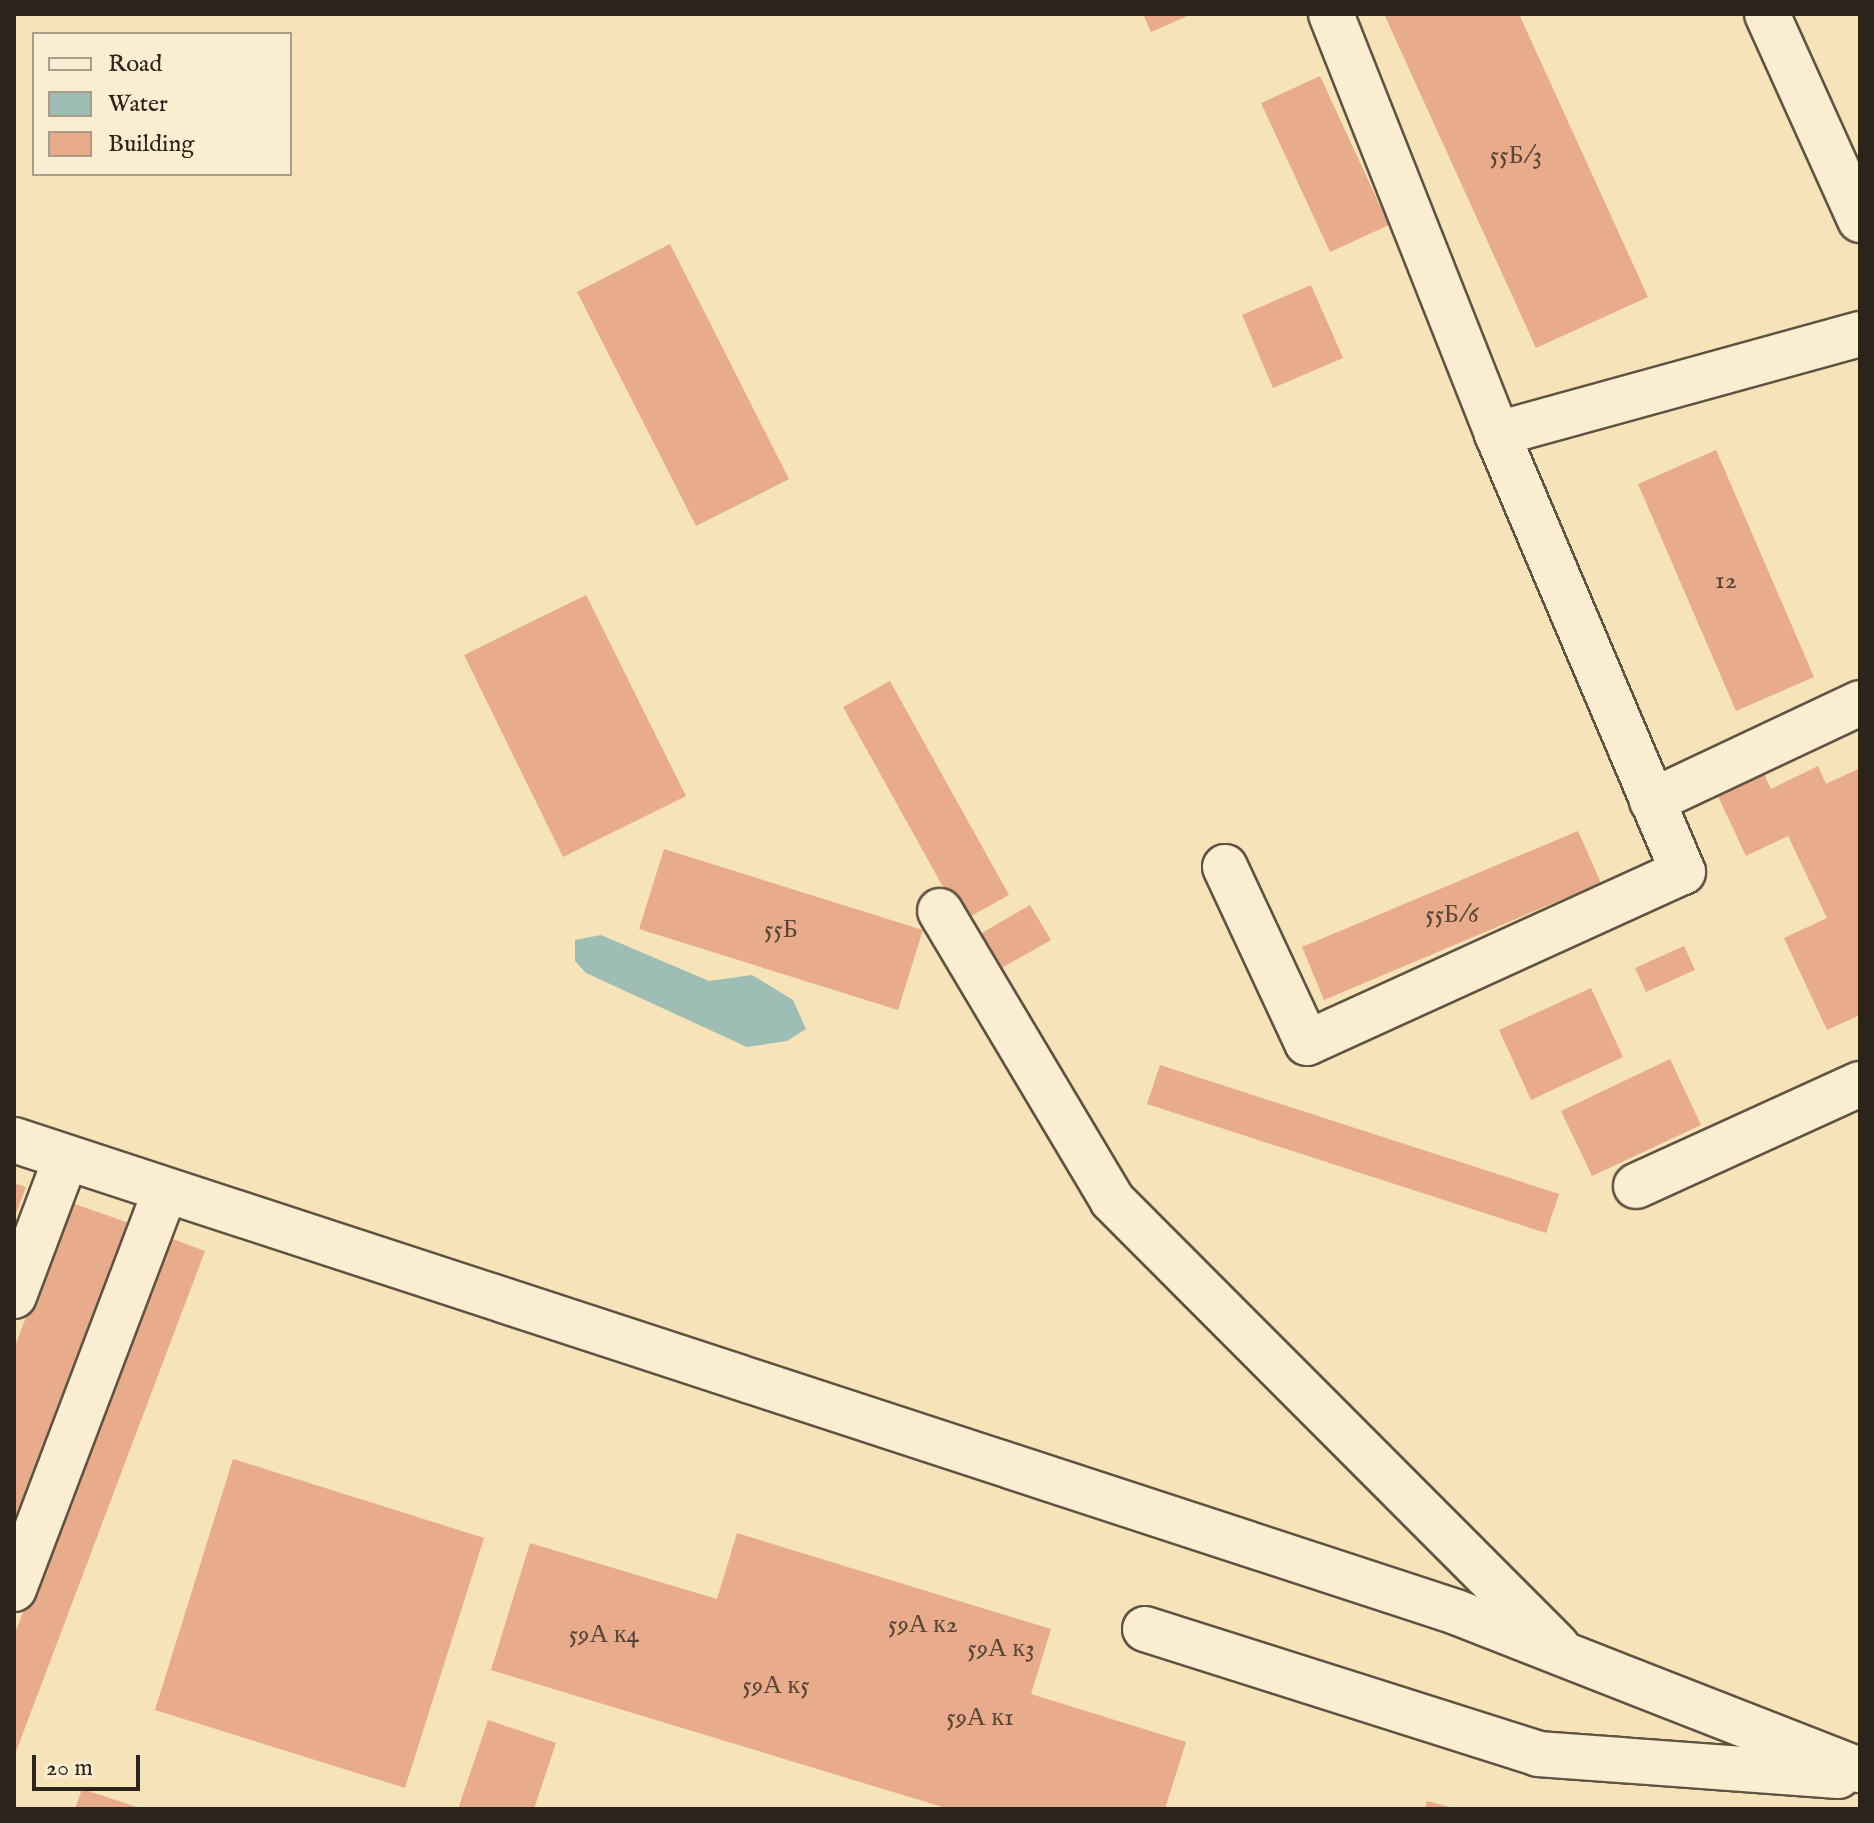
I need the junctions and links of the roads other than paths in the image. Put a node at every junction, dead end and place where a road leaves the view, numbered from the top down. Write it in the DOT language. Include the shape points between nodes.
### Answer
graph roads {
  1 [pos="1331,14"];
  2 [pos="1767,14"];
  3 [pos="1860,220"];
  4 [pos="1860,334"];
  5 [pos="1497,434"];
  6 [pos="1860,703"];
  7 [pos="1652,801"];
  8 [pos="1225,867"];
  9 [pos="940,911"];
  10 [pos="1860,1084"];
  11 [pos="14,1140"];
  12 [pos="66,1158"];
  13 [pos="1636,1186"];
  14 [pos="165,1192"];
  15 [pos="14,1296"];
  16 [pos="14,1589"];
  17 [pos="1145,1629"];
  18 [pos="1569,1658"];
  19 [pos="1860,1770"];
  20 [pos="1860,1777"];
  1 -- 5 [label="street"];
  2 -- 3 [label="street"];
  4 -- 5 [label="street"];
  5 -- 7 [label="street"];
  6 -- 7 [label="street"];
  7 -- 8 [label="street" via="1683,872 1307,1043"];
  9 -- 18 [label="street" via="1112,1200"];
  10 -- 13 [label="street"];
  11 -- 12 [label="street"];
  12 -- 14 [label="street"];
  12 -- 15 [label="street"];
  14 -- 16 [label="street"];
  14 -- 18 [label="street" via="1456,1612"];
  17 -- 20 [label="street" via="1538,1754"];
  18 -- 19 [label="street"];
}
